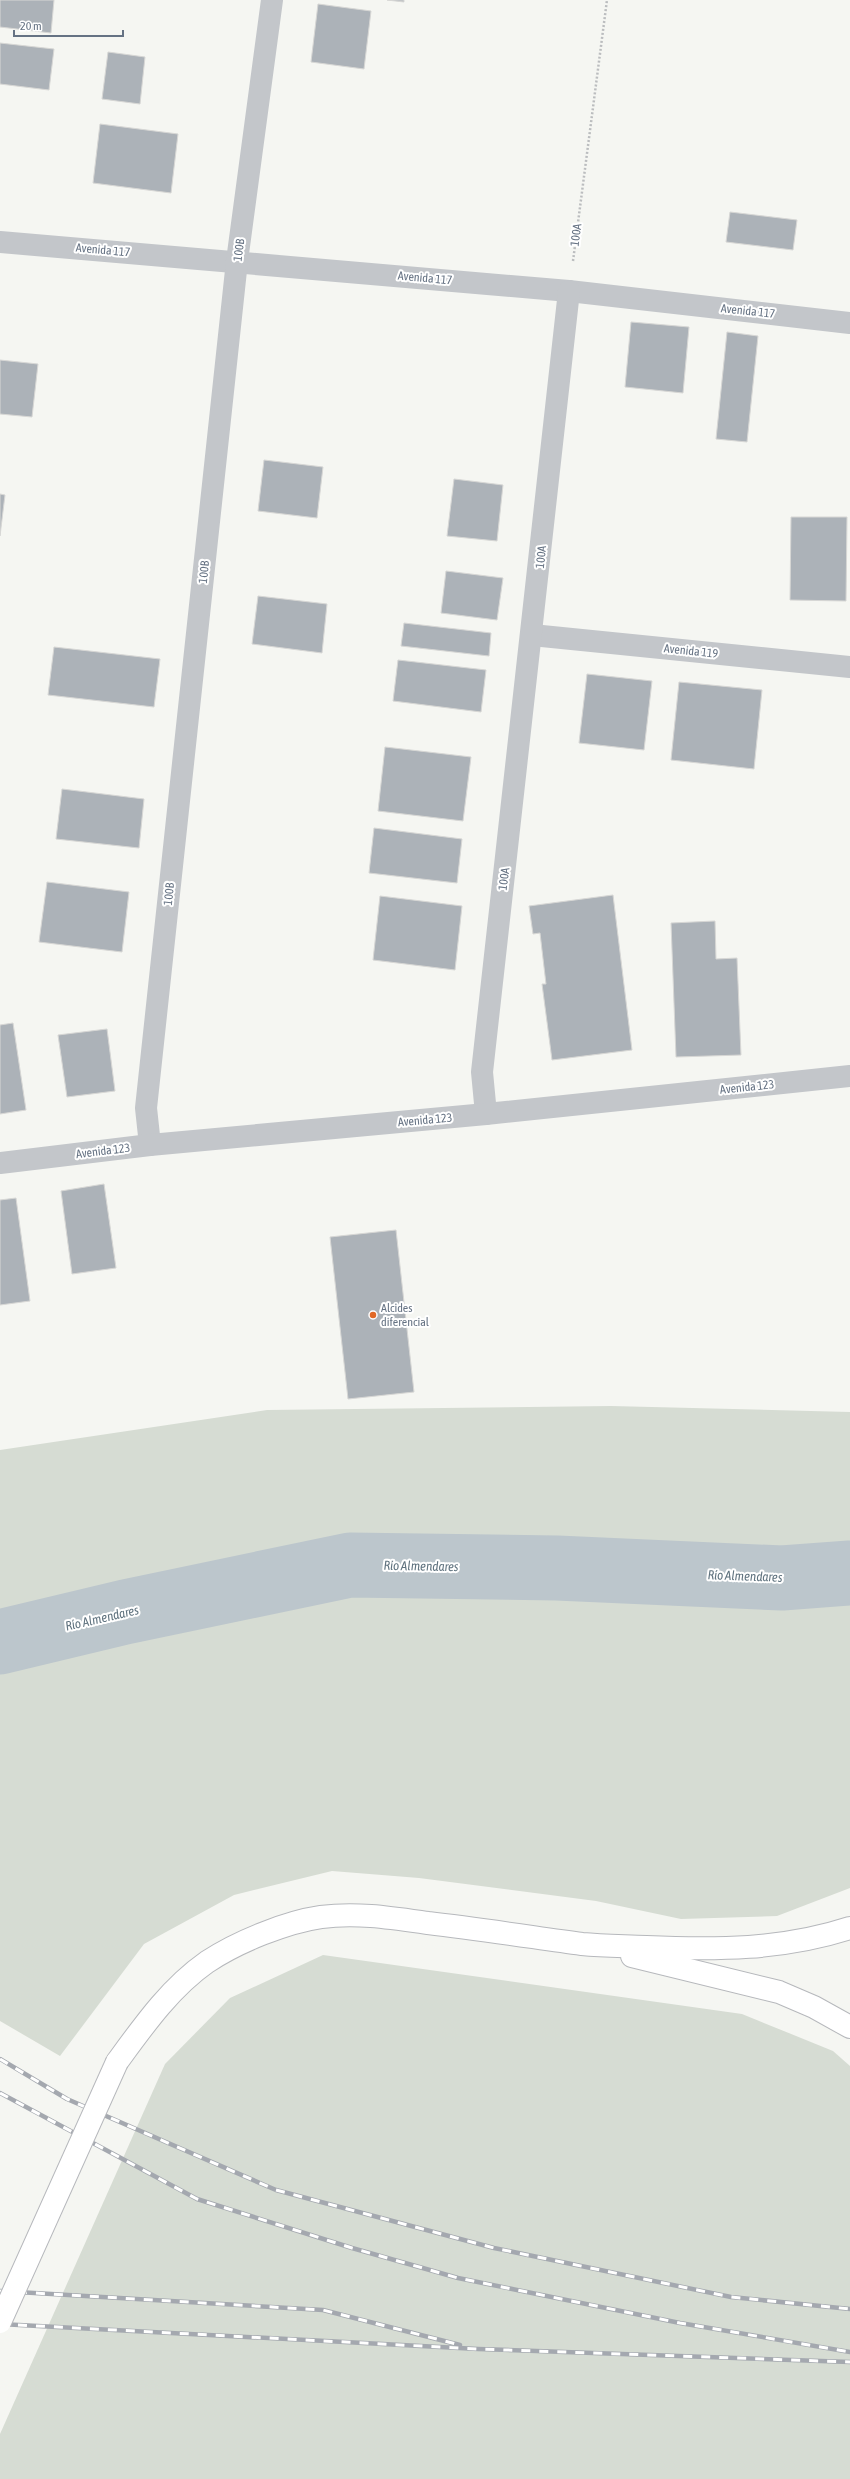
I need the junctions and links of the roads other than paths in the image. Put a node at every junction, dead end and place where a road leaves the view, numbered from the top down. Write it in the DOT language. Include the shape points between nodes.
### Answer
graph roads {
  1 [pos="272,0"];
  2 [pos="0,242"];
  3 [pos="237,261"];
  4 [pos="569,291"];
  5 [pos="850,323"];
  6 [pos="532,635"];
  7 [pos="850,667"];
  8 [pos="850,1076"];
  9 [pos="486,1114"];
  10 [pos="150,1145"];
  11 [pos="0,1163"];
  12 [pos="850,1928"];
  13 [pos="584,1944"];
  14 [pos="850,2027"];
  15 [pos="0,2322"];
  1 -- 3 [label="street, 100B"];
  2 -- 3 [label="street, Avenida 117"];
  3 -- 4 [label="street, Avenida 117"];
  3 -- 10 [label="street, 100B" via="146,1108"];
  4 -- 5 [label="street, Avenida 117"];
  4 -- 6 [label="street, 100A"];
  6 -- 7 [label="street, Avenida 119"];
  6 -- 9 [label="street, 100A" via="482,1072"];
  8 -- 9 [label="street, Avenida 123"];
  9 -- 10 [label="street, Avenida 123"];
  10 -- 11 [label="street, Avenida 123"];
  12 -- 13 [label="highway" via="820,1938 776,1945 722,1949"];
  13 -- 14 [label="highway" via="779,1992 814,2007"];
  13 -- 15 [label="highway, bridge" via="371,1915 322,1917 288,1925 209,1961 181,1983 150,2017 117,2062"];
}
